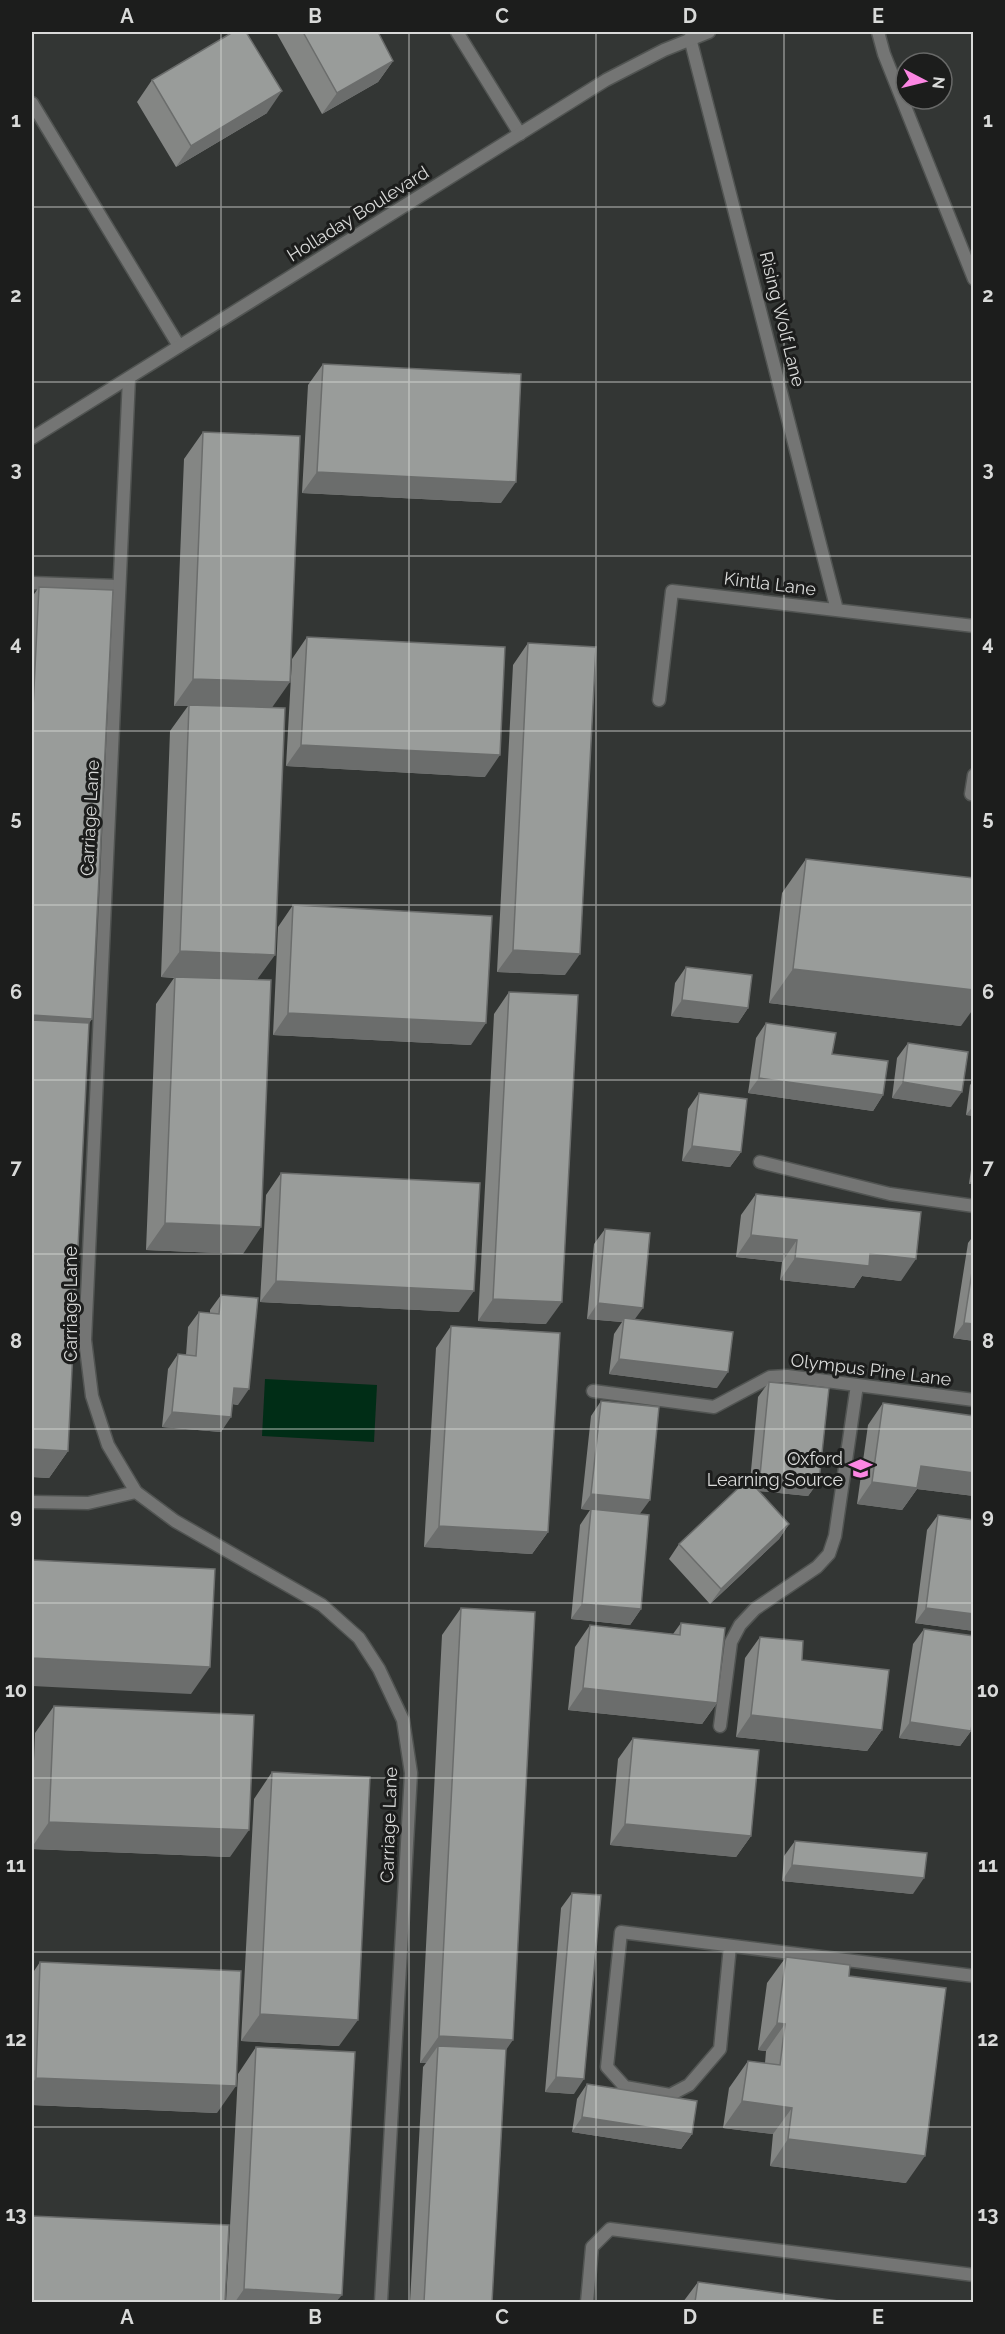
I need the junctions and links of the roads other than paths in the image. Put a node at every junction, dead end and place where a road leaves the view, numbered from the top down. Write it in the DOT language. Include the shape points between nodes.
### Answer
graph roads {
  1 [pos="457,32"];
  2 [pos="709,32"];
  3 [pos="878,32"];
  4 [pos="690,38"];
  5 [pos="32,103"];
  6 [pos="520,134"];
  7 [pos="974,279"];
  8 [pos="179,346"];
  9 [pos="129,378"];
  10 [pos="32,438"];
  11 [pos="32,583"];
  12 [pos="118,586"];
  13 [pos="837,610"];
  14 [pos="974,626"];
  15 [pos="659,700"];
  16 [pos="974,775"];
  17 [pos="971,794"];
  18 [pos="760,1162"];
  19 [pos="974,1206"];
  20 [pos="857,1385"];
  21 [pos="593,1391"];
  22 [pos="974,1400"];
  23 [pos="135,1492"];
  24 [pos="32,1502"];
  25 [pos="720,1726"];
  26 [pos="730,1946"];
  27 [pos="974,1976"];
  28 [pos="974,2275"];
  29 [pos="381,2302"];
  30 [pos="587,2302"];
  1 -- 6 [label="street"];
  2 -- 4 [label="street, Holladay Boulevard"];
  3 -- 7 [label="street"];
  4 -- 6 [label="street, Holladay Boulevard" via="606,80"];
  4 -- 13 [label="street, Rising Wolf Lane"];
  5 -- 8 [label="street"];
  6 -- 8 [label="street, Holladay Boulevard"];
  8 -- 9 [label="street, Holladay Boulevard"];
  9 -- 10 [label="street, Holladay Boulevard"];
  9 -- 12 [label="street, Carriage Lane"];
  11 -- 12 [label="street"];
  12 -- 23 [label="street, Carriage Lane" via="85,1340 92,1396 108,1445"];
  13 -- 14 [label="street, Kintla Lane"];
  13 -- 15 [label="street, Kintla Lane" via="672,591"];
  16 -- 17 [label="street"];
  18 -- 19 [label="street" via="890,1194"];
  20 -- 21 [label="street, Olympus Pine Lane" via="770,1377 714,1407"];
  20 -- 22 [label="street, Olympus Pine Lane"];
  20 -- 25 [label="street" via="829,1554 740,1625 731,1642"];
  23 -- 24 [label="street" via="88,1503"];
  23 -- 29 [label="street, Carriage Lane" via="175,1521 322,1605 359,1638 403,1720 411,1773"];
  26 -- 26 [label="street" via="621,1932 607,2067 625,2087 670,2095 689,2085 720,2049"];
  26 -- 27 [label="street"];
  28 -- 30 [label="street" via="610,2229 592,2247"];
}
